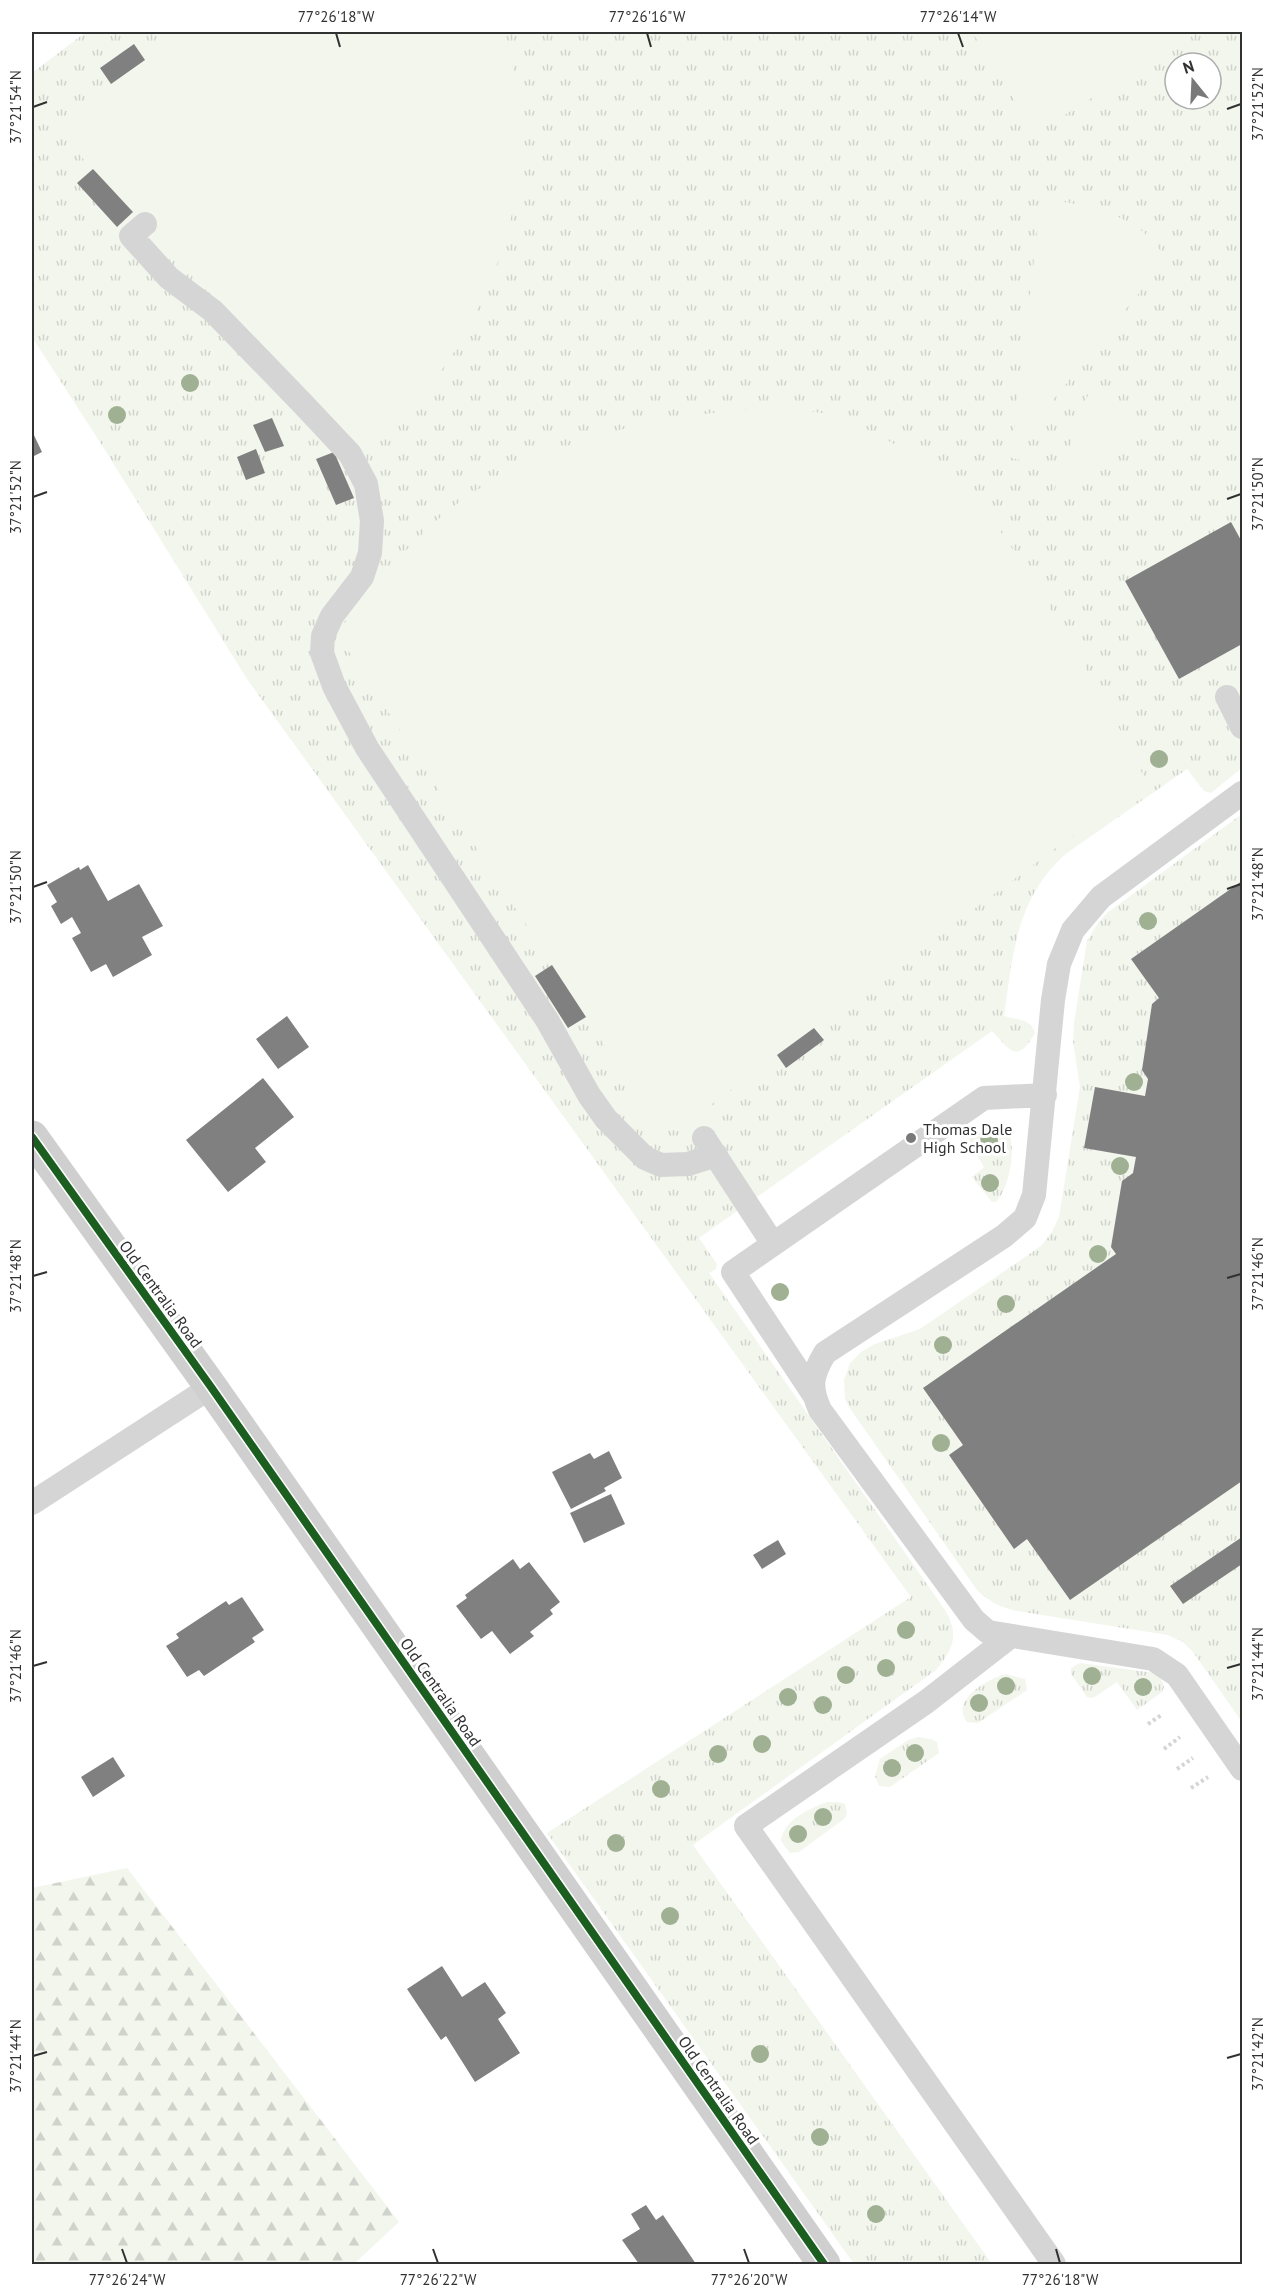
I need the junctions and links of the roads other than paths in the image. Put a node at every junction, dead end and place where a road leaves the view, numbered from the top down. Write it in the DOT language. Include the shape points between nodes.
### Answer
graph roads {
  1 [pos="145,224"];
  2 [pos="1227,697"];
  3 [pos="1242,727"];
  4 [pos="1242,793"];
  5 [pos="1045,1095"];
  6 [pos="32,1137"];
  7 [pos="773,1244"];
  8 [pos="211,1387"];
  9 [pos="814,1395"];
  10 [pos="32,1503"];
  11 [pos="1011,1636"];
  12 [pos="1242,1769"];
  13 [pos="824,2265"];
  14 [pos="1054,2265"];
  1 -- 7 [label="lane" via="131,236 169,278 213,311 303,404 350,454 366,484 372,521 370,553 362,577 323,636 322,653 334,686 368,748 547,1020 606,1119 645,1158 661,1165 688,1164 710,1147"];
  2 -- 3 [label="lane"];
  4 -- 5 [label="lane" via="1101,897 1073,930 1059,964"];
  5 -- 7 [label="lane" via="984,1098"];
  5 -- 9 [label="lane" via="1034,1195 1024,1218 1004,1236 825,1353 814,1371"];
  6 -- 8 [label="street, Old Centralia Road"];
  7 -- 9 [label="lane" via="733,1272"];
  8 -- 10 [label="lane"];
  8 -- 13 [label="street, Old Centralia Road"];
  9 -- 11 [label="lane" via="820,1410 974,1620 988,1632"];
  11 -- 12 [label="lane" via="1153,1659 1177,1675"];
  11 -- 14 [label="lane" via="926,1702 746,1826"];
}
